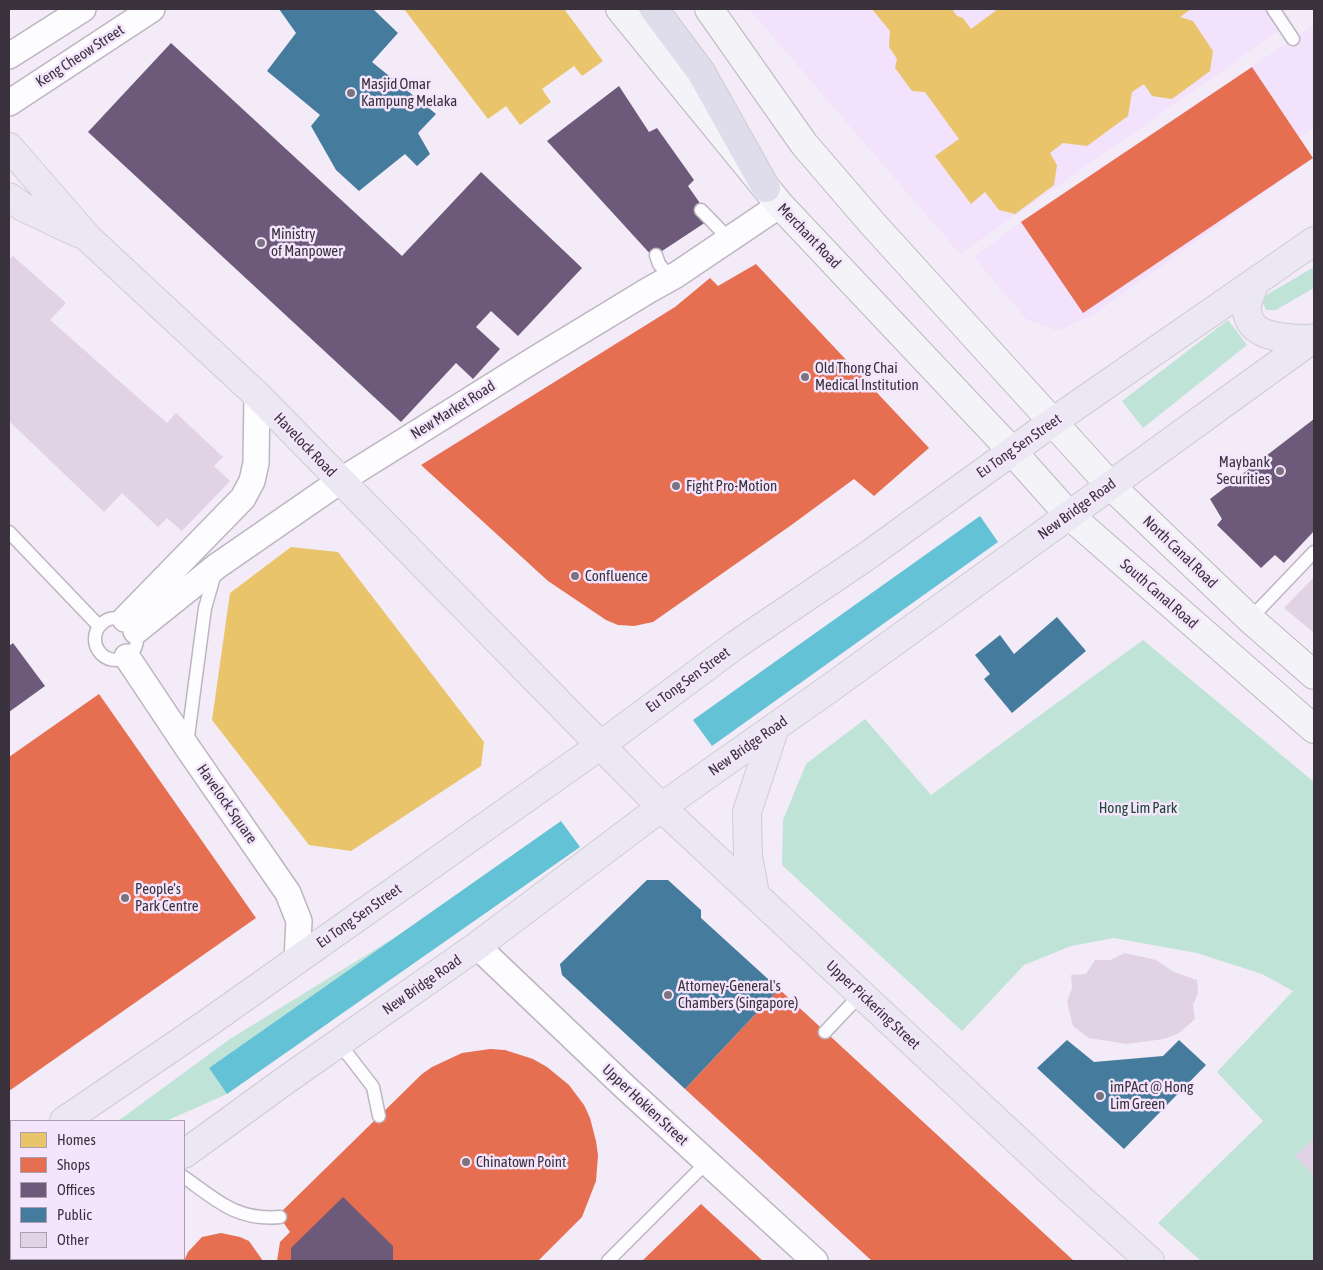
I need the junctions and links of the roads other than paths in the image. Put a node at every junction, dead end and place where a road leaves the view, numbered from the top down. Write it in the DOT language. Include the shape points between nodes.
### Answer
graph roads {
  1 [pos="620,9"];
  2 [pos="654,9"];
  3 [pos="709,9"];
  4 [pos="1273,9"];
  5 [pos="147,10"];
  6 [pos="73,15"];
  7 [pos="1293,39"];
  8 [pos="86,52"];
  9 [pos="9,56"];
  10 [pos="9,103"];
  11 [pos="9,147"];
  12 [pos="9,197"];
  13 [pos="773,197"];
  14 [pos="701,210"];
  15 [pos="88,238"];
  16 [pos="729,239"];
  17 [pos="1314,242"];
  18 [pos="656,255"];
  19 [pos="671,278"];
  20 [pos="1255,283"];
  21 [pos="1314,338"];
  22 [pos="257,395"];
  23 [pos="1054,422"];
  24 [pos="1012,452"];
  25 [pos="340,481"];
  26 [pos="1110,485"];
  27 [pos="1068,515"];
  28 [pos="9,532"];
  29 [pos="1314,552"];
  30 [pos="217,566"];
  31 [pos="1250,619"];
  32 [pos="130,625"];
  33 [pos="99,626"];
  34 [pos="127,656"];
  35 [pos="1314,675"];
  36 [pos="775,726"];
  37 [pos="1314,729"];
  38 [pos="601,745"];
  39 [pos="187,747"];
  40 [pos="662,808"];
  41 [pos="755,894"];
  42 [pos="477,946"];
  43 [pos="297,960"];
  44 [pos="861,994"];
  45 [pos="826,1032"];
  46 [pos="339,1043"];
  47 [pos="379,1116"];
  48 [pos="65,1120"];
  49 [pos="185,1153"];
  50 [pos="707,1162"];
  51 [pos="185,1178"];
  52 [pos="280,1217"];
  53 [pos="608,1261"];
  54 [pos="815,1261"];
  55 [pos="1150,1261"];
  1 -- 13 [label="main road, Merchant Road"];
  2 -- 13 [label="highway" via="701,72"];
  3 -- 23 [label="main road" via="804,144"];
  4 -- 7 [label="lane"];
  5 -- 8 [label="street, Keng Cheow Street"];
  6 -- 8 [label="street"];
  6 -- 9 [label="street"];
  8 -- 10 [label="street, Keng Cheow Street"];
  11 -- 15 [label="main road, Havelock Road"];
  12 -- 15 [label="main road"];
  13 -- 16 [label="street, New Market Road"];
  13 -- 24 [label="main road, Merchant Road"];
  14 -- 16 [label="lane"];
  15 -- 22 [label="main road, Havelock Road"];
  16 -- 19 [label="street, New Market Road"];
  17 -- 20 [label="main road, Eu Tong Sen Street"];
  18 -- 19 [label="lane"];
  19 -- 25 [label="street, New Market Road"];
  20 -- 21 [label="main road" via="1247,305 1253,324 1265,334 1286,339"];
  20 -- 23 [label="main road, Eu Tong Sen Street"];
  21 -- 26 [label="main road, New Bridge Road"];
  22 -- 25 [label="main road, Havelock Road"];
  22 -- 32 [label="street" via="256,463 252,481 243,498"];
  23 -- 24 [label="main road, Eu Tong Sen Street"];
  23 -- 26 [label="main road, North Canal Road"];
  24 -- 27 [label="main road, South Canal Road"];
  24 -- 38 [label="main road, Eu Tong Sen Street" via="737,644"];
  25 -- 30 [label="street, New Market Road"];
  25 -- 38 [label="main road, Havelock Road"];
  26 -- 27 [label="main road, New Bridge Road"];
  26 -- 31 [label="main road, North Canal Road"];
  27 -- 36 [label="main road, New Bridge Road"];
  27 -- 37 [label="main road, South Canal Road"];
  28 -- 33 [label="lane"];
  29 -- 31 [label="lane"];
  30 -- 32 [label="street, New Market Road"];
  30 -- 39 [label="lane" via="206,608"];
  31 -- 35 [label="main road, North Canal Road"];
  32 -- 33 [label="lane" via="118,618 110,618"];
  32 -- 34 [label="lane" via="136,645"];
  33 -- 34 [label="lane" via="95,640 100,653 113,660"];
  34 -- 39 [label="street, Havelock Square"];
  36 -- 40 [label="main road, New Bridge Road"];
  36 -- 41 [label="main road" via="747,812 748,856"];
  38 -- 40 [label="main road, Upper Pickering Street"];
  38 -- 43 [label="main road, Eu Tong Sen Street"];
  39 -- 43 [label="street, Havelock Square" via="288,893 299,921"];
  40 -- 41 [label="main road, Upper Pickering Street"];
  40 -- 42 [label="main road, New Bridge Road"];
  41 -- 44 [label="main road, Upper Pickering Street"];
  42 -- 46 [label="main road, New Bridge Road"];
  42 -- 50 [label="street, Upper Hokien Street"];
  43 -- 48 [label="main road, Eu Tong Sen Street"];
  44 -- 45 [label="lane"];
  44 -- 55 [label="main road, Upper Pickering Street"];
  46 -- 47 [label="lane" via="373,1087"];
  46 -- 49 [label="main road, New Bridge Road"];
  50 -- 53 [label="lane"];
  50 -- 54 [label="street, Upper Hokien Street"];
  51 -- 52 [label="lane" via="246,1216"];
}
